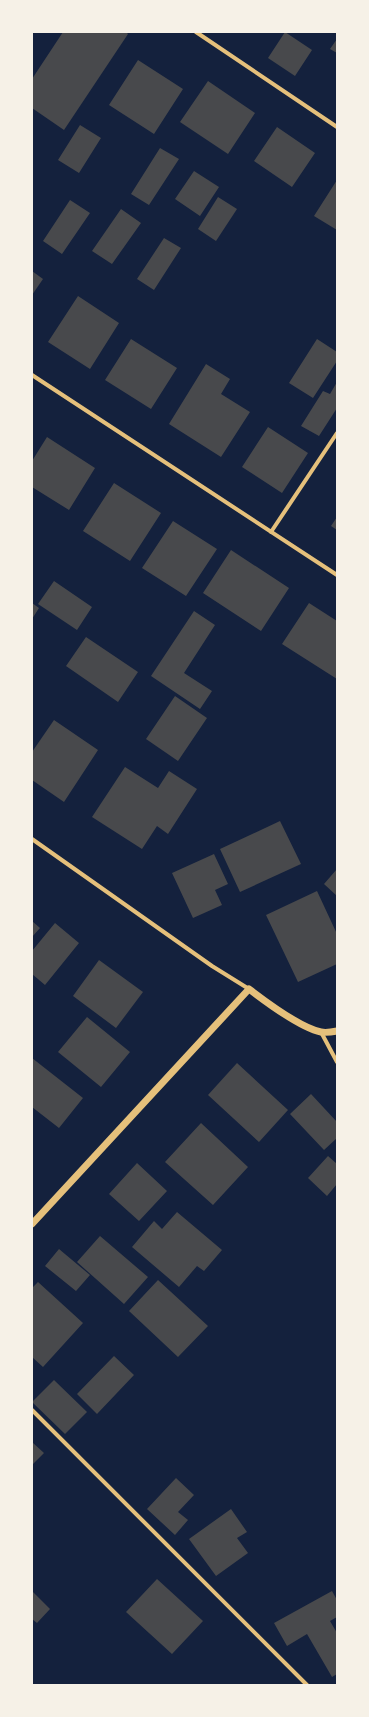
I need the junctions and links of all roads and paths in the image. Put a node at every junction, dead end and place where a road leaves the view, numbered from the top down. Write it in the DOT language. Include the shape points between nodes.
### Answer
graph roads {
  1 [pos="196,32"];
  2 [pos="337,127"];
  3 [pos="32,375"];
  4 [pos="337,433"];
  5 [pos="272,532"];
  6 [pos="337,575"];
  7 [pos="32,839"];
  8 [pos="249,989"];
  9 [pos="337,1031"];
  10 [pos="321,1032"];
  11 [pos="337,1062"];
  12 [pos="32,1224"];
  13 [pos="32,1410"];
  14 [pos="307,1685"];
  1 -- 2 [label="street"];
  3 -- 5 [label="street"];
  4 -- 5 [label="street"];
  5 -- 6 [label="street"];
  7 -- 8 [label="street" via="212,966"];
  8 -- 10 [label="street" via="279,1011"];
  8 -- 12 [label="street"];
  9 -- 10 [label="street"];
  10 -- 11 [label="street"];
  13 -- 14 [label="street"];
}
